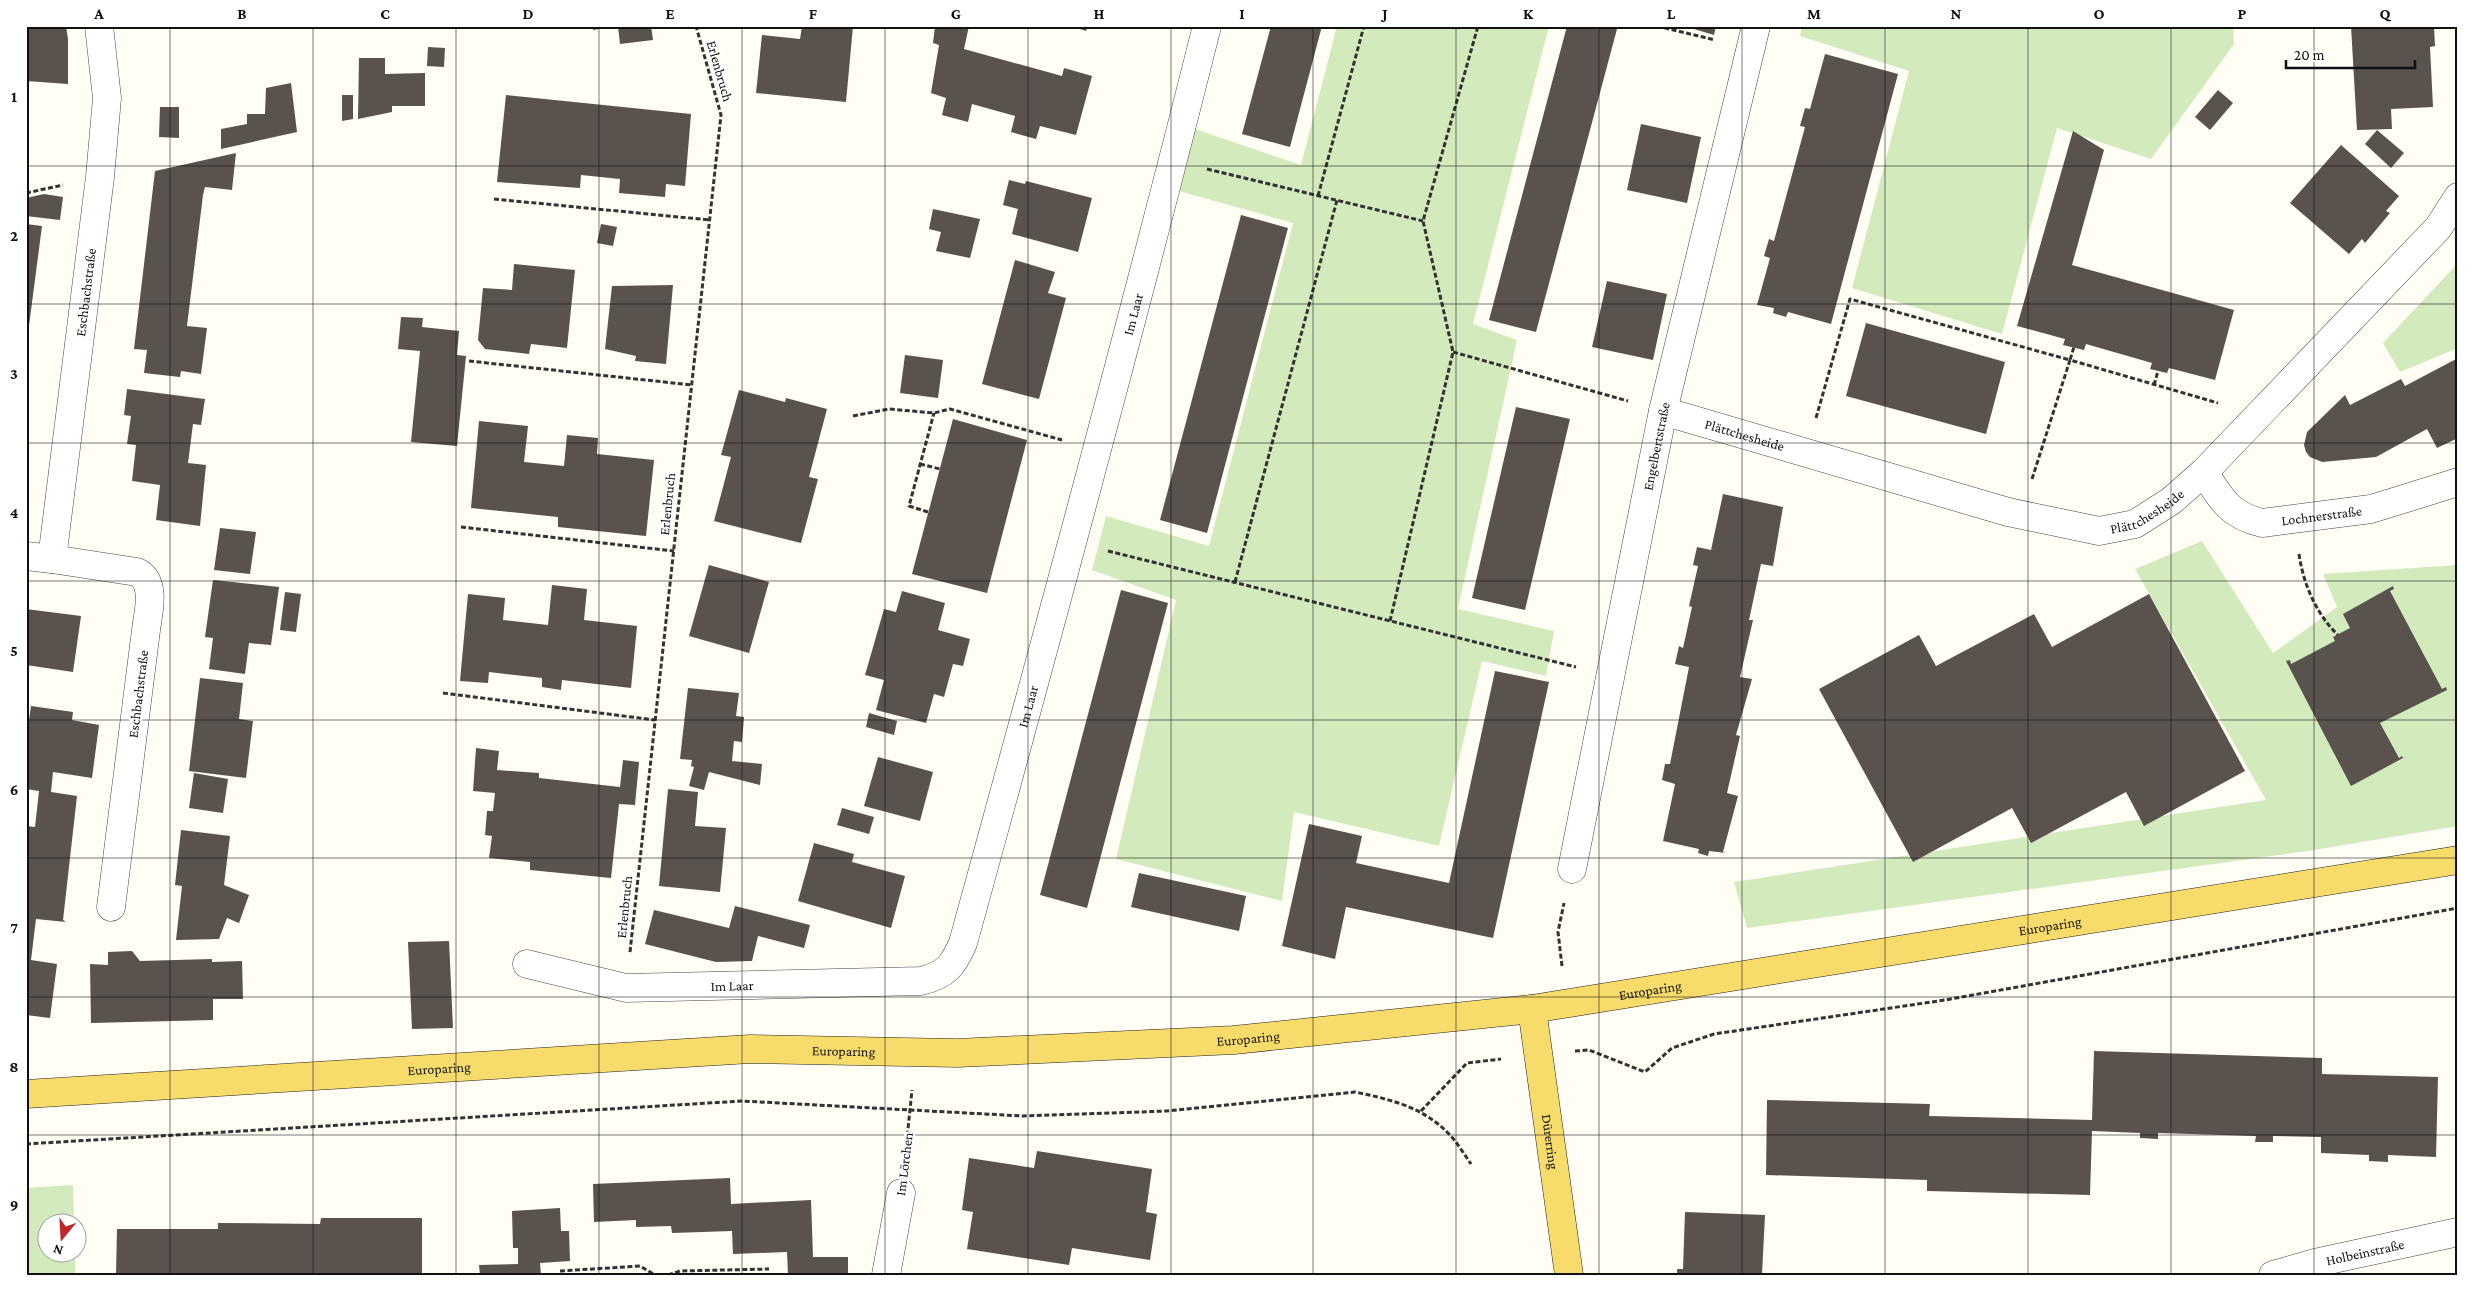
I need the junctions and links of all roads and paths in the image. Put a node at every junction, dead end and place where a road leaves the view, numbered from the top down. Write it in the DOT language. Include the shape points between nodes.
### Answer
graph roads {
  1 [pos="99,26"];
  2 [pos="696,26"];
  3 [pos="1207,26"];
  4 [pos="1364,26"];
  5 [pos="1478,26"];
  6 [pos="1657,26"];
  7 [pos="1753,37"];
  8 [pos="1173,161"];
  9 [pos="1318,196"];
  10 [pos="2458,197"];
  11 [pos="494,199"];
  12 [pos="1337,200"];
  13 [pos="710,220"];
  14 [pos="1423,221"];
  15 [pos="2074,347"];
  16 [pos="1453,352"];
  17 [pos="2070,360"];
  18 [pos="469,361"];
  19 [pos="2158,371"];
  20 [pos="692,385"];
  21 [pos="2154,385"];
  22 [pos="1663,411"];
  23 [pos="934,413"];
  24 [pos="2258,414"];
  25 [pos="853,416"];
  26 [pos="1096,450"];
  27 [pos="1806,453"];
  28 [pos="920,464"];
  29 [pos="940,469"];
  30 [pos="2204,472"];
  31 [pos="2458,482"];
  32 [pos="928,512"];
  33 [pos="2021,514"];
  34 [pos="2295,518"];
  35 [pos="461,527"];
  36 [pos="1074,543"];
  37 [pos="674,551"];
  38 [pos="39,557"];
  39 [pos="1234,582"];
  40 [pos="1390,621"];
  41 [pos="2338,635"];
  42 [pos="1610,676"];
  43 [pos="443,693"];
  44 [pos="655,720"];
  45 [pos="2458,860"];
  46 [pos="1572,869"];
  47 [pos="111,907"];
  48 [pos="2458,908"];
  49 [pos="527,964"];
  50 [pos="626,988"];
  51 [pos="1565,1003"];
  52 [pos="1532,1009"];
  53 [pos="916,1052"];
  54 [pos="1645,1072"];
  55 [pos="26,1094"];
  56 [pos="910,1109"];
  57 [pos="26,1144"];
  58 [pos="1471,1164"];
  59 [pos="901,1193"];
  60 [pos="2458,1232"];
  61 [pos="769,1268"];
  62 [pos="560,1271"];
  63 [pos="655,1275"];
  64 [pos="668,1275"];
  65 [pos="886,1275"];
  66 [pos="1569,1275"];
  67 [pos="2273,1275"];
  1 -- 38 [label="street, Eschbachstraße" via="107,98 101,167"];
  2 -- 13 [label="path, Erlenbruch" via="721,115"];
  3 -- 8 [label="street, Im Laar"];
  4 -- 9 [label="path"];
  5 -- 14 [label="path"];
  6 -- 7 [label="path"];
  7 -- 22 [label="street, Engelbertstraße"];
  8 -- 9 [label="path"];
  8 -- 26 [label="street, Im Laar"];
  9 -- 12 [label="path"];
  10 -- 24 [label="street, Plättchesheide" via="2438,228"];
  11 -- 13 [label="path"];
  12 -- 14 [label="path"];
  12 -- 39 [label="path"];
  13 -- 20 [label="path, Erlenbruch"];
  14 -- 16 [label="path"];
  15 -- 17 [label="path"];
  16 -- 22 [label="path"];
  16 -- 40 [label="path"];
  17 -- 21 [label="path"];
  17 -- 27 [label="path" via="1850,298"];
  17 -- 33 [label="path"];
  18 -- 20 [label="path"];
  19 -- 21 [label="path"];
  20 -- 37 [label="path, Erlenbruch"];
  21 -- 24 [label="path"];
  22 -- 27 [label="street, Plättchesheide"];
  22 -- 42 [label="street, Engelbertstraße"];
  23 -- 25 [label="path" via="890,409"];
  23 -- 26 [label="path" via="950,409"];
  23 -- 28 [label="path"];
  24 -- 30 [label="street, Plättchesheide"];
  26 -- 36 [label="street, Im Laar"];
  27 -- 33 [label="street, Plättchesheide"];
  28 -- 29 [label="path"];
  28 -- 32 [label="path" via="909,506"];
  30 -- 33 [label="street, Plättchesheide" via="2171,501 2135,524 2099,531"];
  30 -- 34 [label="street, Lochnerstraße" via="2224,503 2247,520 2262,523"];
  31 -- 34 [label="street, Lochnerstraße" via="2371,509"];
  34 -- 41 [label="path" via="2302,575 2327,624"];
  35 -- 37 [label="path"];
  36 -- 39 [label="path"];
  36 -- 50 [label="street, Im Laar" via="963,943 954,964 935,977 921,981"];
  37 -- 44 [label="path, Erlenbruch"];
  38 -- 47 [label="street, Eschbachstraße" via="137,572 149,585"];
  39 -- 40 [label="path"];
  40 -- 42 [label="path"];
  42 -- 46 [label="street, Engelbertstraße"];
  43 -- 44 [label="path"];
  44 -- 50 [label="path, Erlenbruch"];
  45 -- 51 [label="main road, Europaring"];
  46 -- 51 [label="path" via="1558,932"];
  48 -- 54 [label="path" via="1945,1000 1714,1034 1672,1048"];
  49 -- 50 [label="street, Im Laar"];
  51 -- 52 [label="main road, Europaring"];
  52 -- 53 [label="main road, Europaring" via="1234,1040 957,1053"];
  52 -- 66 [label="main road, Dürerring"];
  53 -- 55 [label="main road, Europaring" via="750,1049"];
  53 -- 56 [label="path, Im Lörchen"];
  56 -- 57 [label="path" via="742,1101"];
  56 -- 58 [label="path" via="1023,1116 1167,1111 1356,1092 1385,1098 1420,1111 1448,1133"];
  56 -- 59 [label="path, Im Lörchen"];
  59 -- 65 [label="street, Im Lörchen"];
  60 -- 67 [label="street, Holbeinstraße"];
  61 -- 64 [label="path" via="680,1270"];
  62 -- 63 [label="path" via="640,1266"];
}
